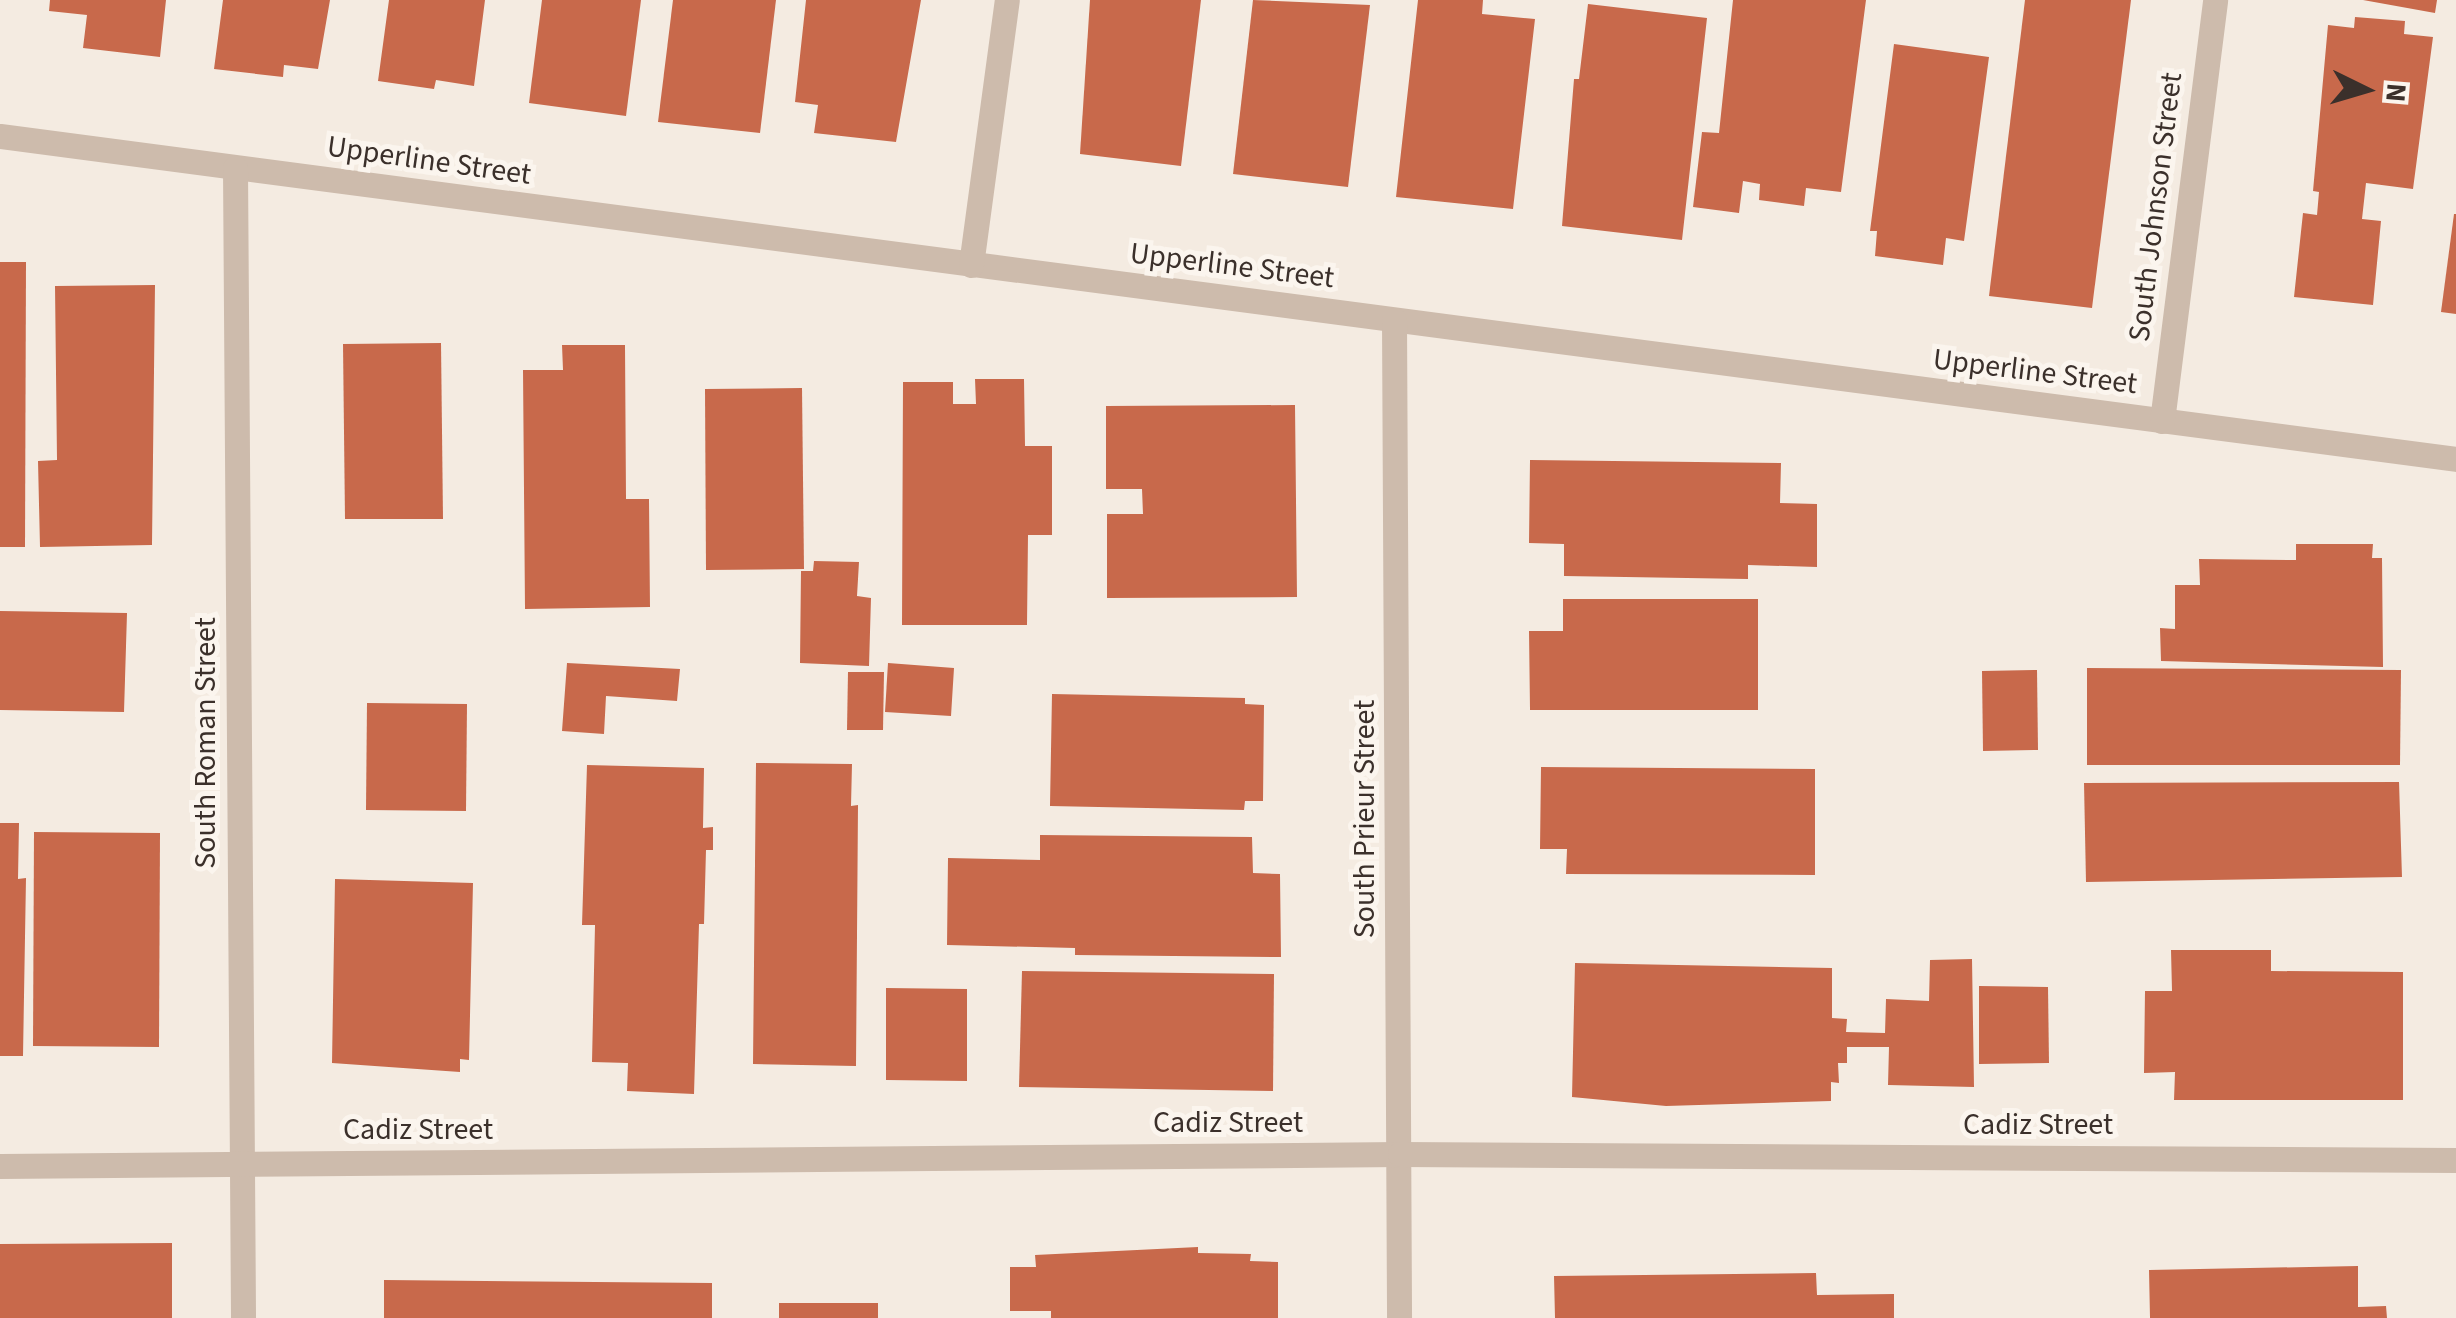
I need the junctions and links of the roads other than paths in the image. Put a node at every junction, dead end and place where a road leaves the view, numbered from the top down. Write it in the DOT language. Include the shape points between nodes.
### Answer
graph roads {
  1 [pos="1007,0"];
  2 [pos="2214,0"];
  3 [pos="0,136"];
  4 [pos="235,168"];
  5 [pos="971,265"];
  6 [pos="1394,320"];
  7 [pos="2162,421"];
  8 [pos="2456,459"];
  9 [pos="1400,1154"];
  10 [pos="2456,1160"];
  11 [pos="241,1164"];
  12 [pos="0,1166"];
  13 [pos="242,1318"];
  14 [pos="1400,1318"];
  1 -- 5 [label="street"];
  2 -- 7 [label="street, South Johnson Street"];
  3 -- 4 [label="street, Upperline Street"];
  4 -- 5 [label="street, Upperline Street"];
  4 -- 11 [label="street, South Roman Street"];
  5 -- 6 [label="street, Upperline Street"];
  6 -- 7 [label="street, Upperline Street"];
  6 -- 9 [label="street, South Prieur Street"];
  7 -- 8 [label="street, Upperline Street"];
  9 -- 10 [label="street, Cadiz Street"];
  9 -- 11 [label="street, Cadiz Street"];
  9 -- 14 [label="street, South Prieur Street"];
  11 -- 12 [label="street, Cadiz Street"];
  11 -- 13 [label="street, South Roman Street"];
}
